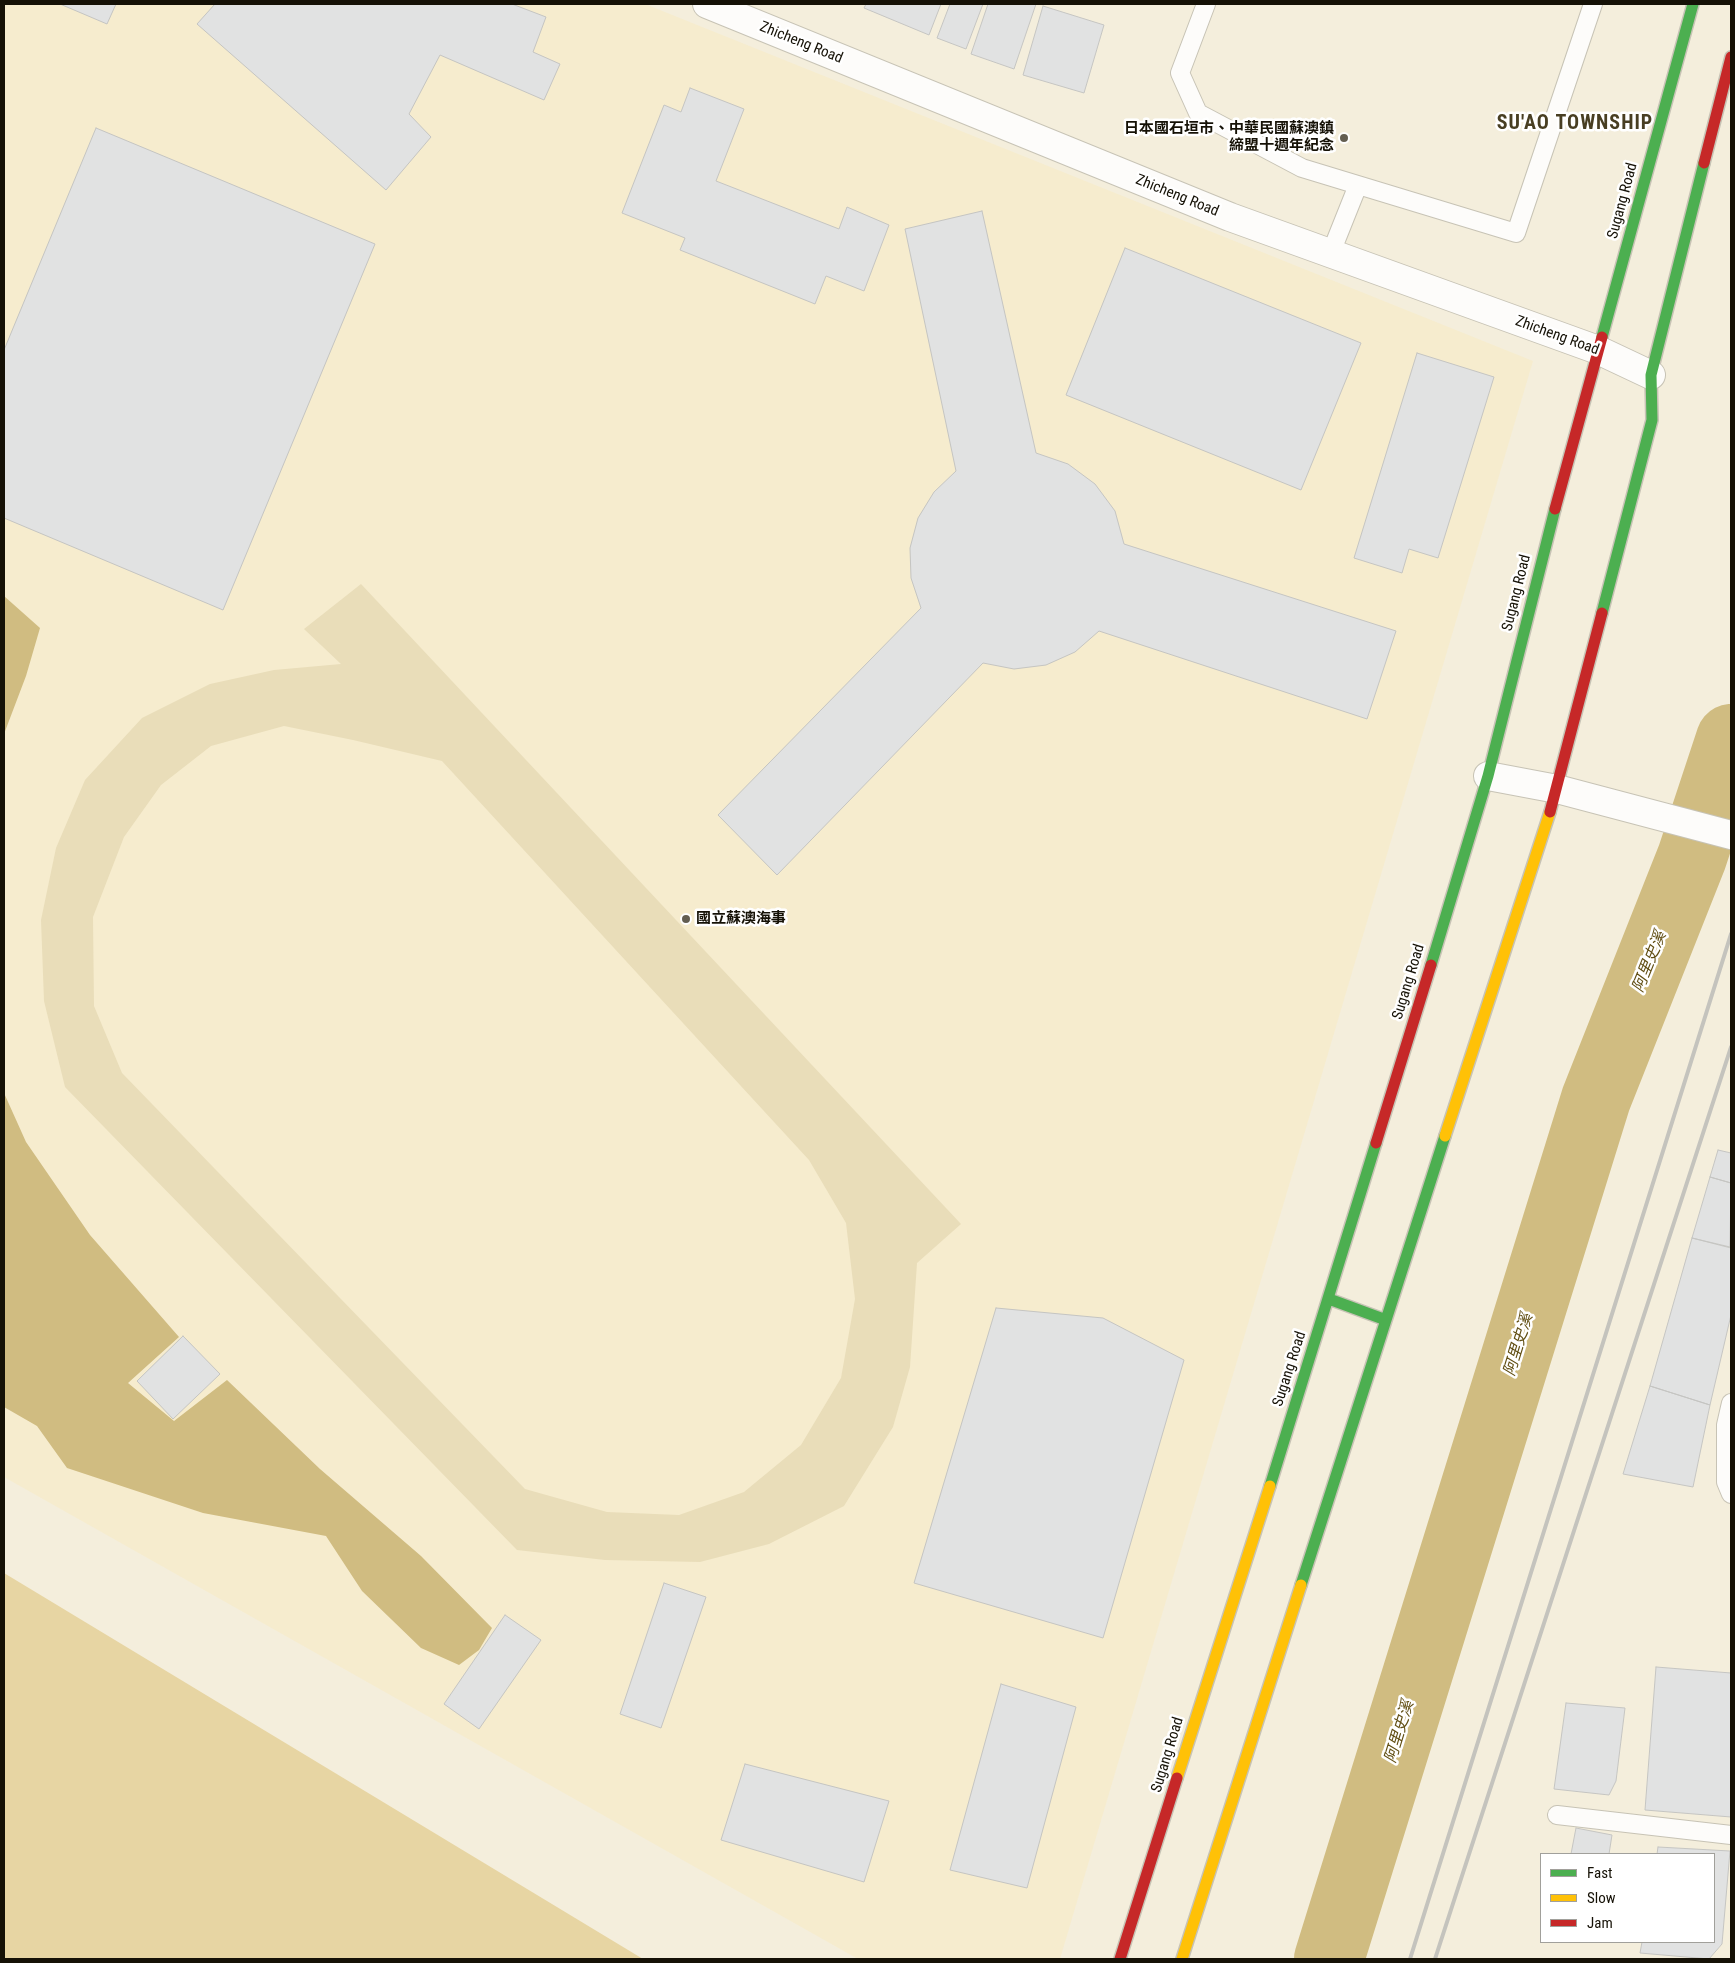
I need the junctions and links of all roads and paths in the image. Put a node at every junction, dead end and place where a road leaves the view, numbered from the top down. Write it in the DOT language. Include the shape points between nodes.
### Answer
graph roads {
  1 [pos="707,4"];
  2 [pos="1206,4"];
  3 [pos="1593,4"];
  4 [pos="1694,4"];
  5 [pos="1731,58"];
  6 [pos="1358,185"];
  7 [pos="1330,255"];
  8 [pos="1598,350"];
  9 [pos="1651,375"];
  10 [pos="1488,776"];
  11 [pos="1557,789"];
  12 [pos="1731,835"];
  13 [pos="1329,1299"];
  14 [pos="1386,1320"];
  15 [pos="1731,1403"];
  16 [pos="1731,1494"];
  17 [pos="1557,1815"];
  18 [pos="1731,1835"];
  19 [pos="1120,1959"];
  20 [pos="1182,1959"];
  1 -- 7 [label="street, Zhicheng Road"];
  2 -- 6 [label="lane" via="1180,73 1198,113 1302,168"];
  3 -- 6 [label="lane" via="1516,233"];
  4 -- 8 [label="main road, Sugang Road"];
  5 -- 9 [label="main road"];
  6 -- 7 [label="lane"];
  7 -- 8 [label="street, Zhicheng Road"];
  8 -- 9 [label="street, Zhicheng Road"];
  8 -- 10 [label="main road, Sugang Road" via="1539,567"];
  9 -- 11 [label="main road" via="1652,420"];
  10 -- 11 [label="street"];
  10 -- 13 [label="main road, Sugang Road"];
  11 -- 12 [label="street"];
  11 -- 14 [label="main road"];
  13 -- 14 [label="main road"];
  13 -- 19 [label="main road, Sugang Road"];
  14 -- 20 [label="main road"];
  15 -- 16 [label="lane" via="1726,1425 1726,1482"];
  17 -- 18 [label="lane"];
}
